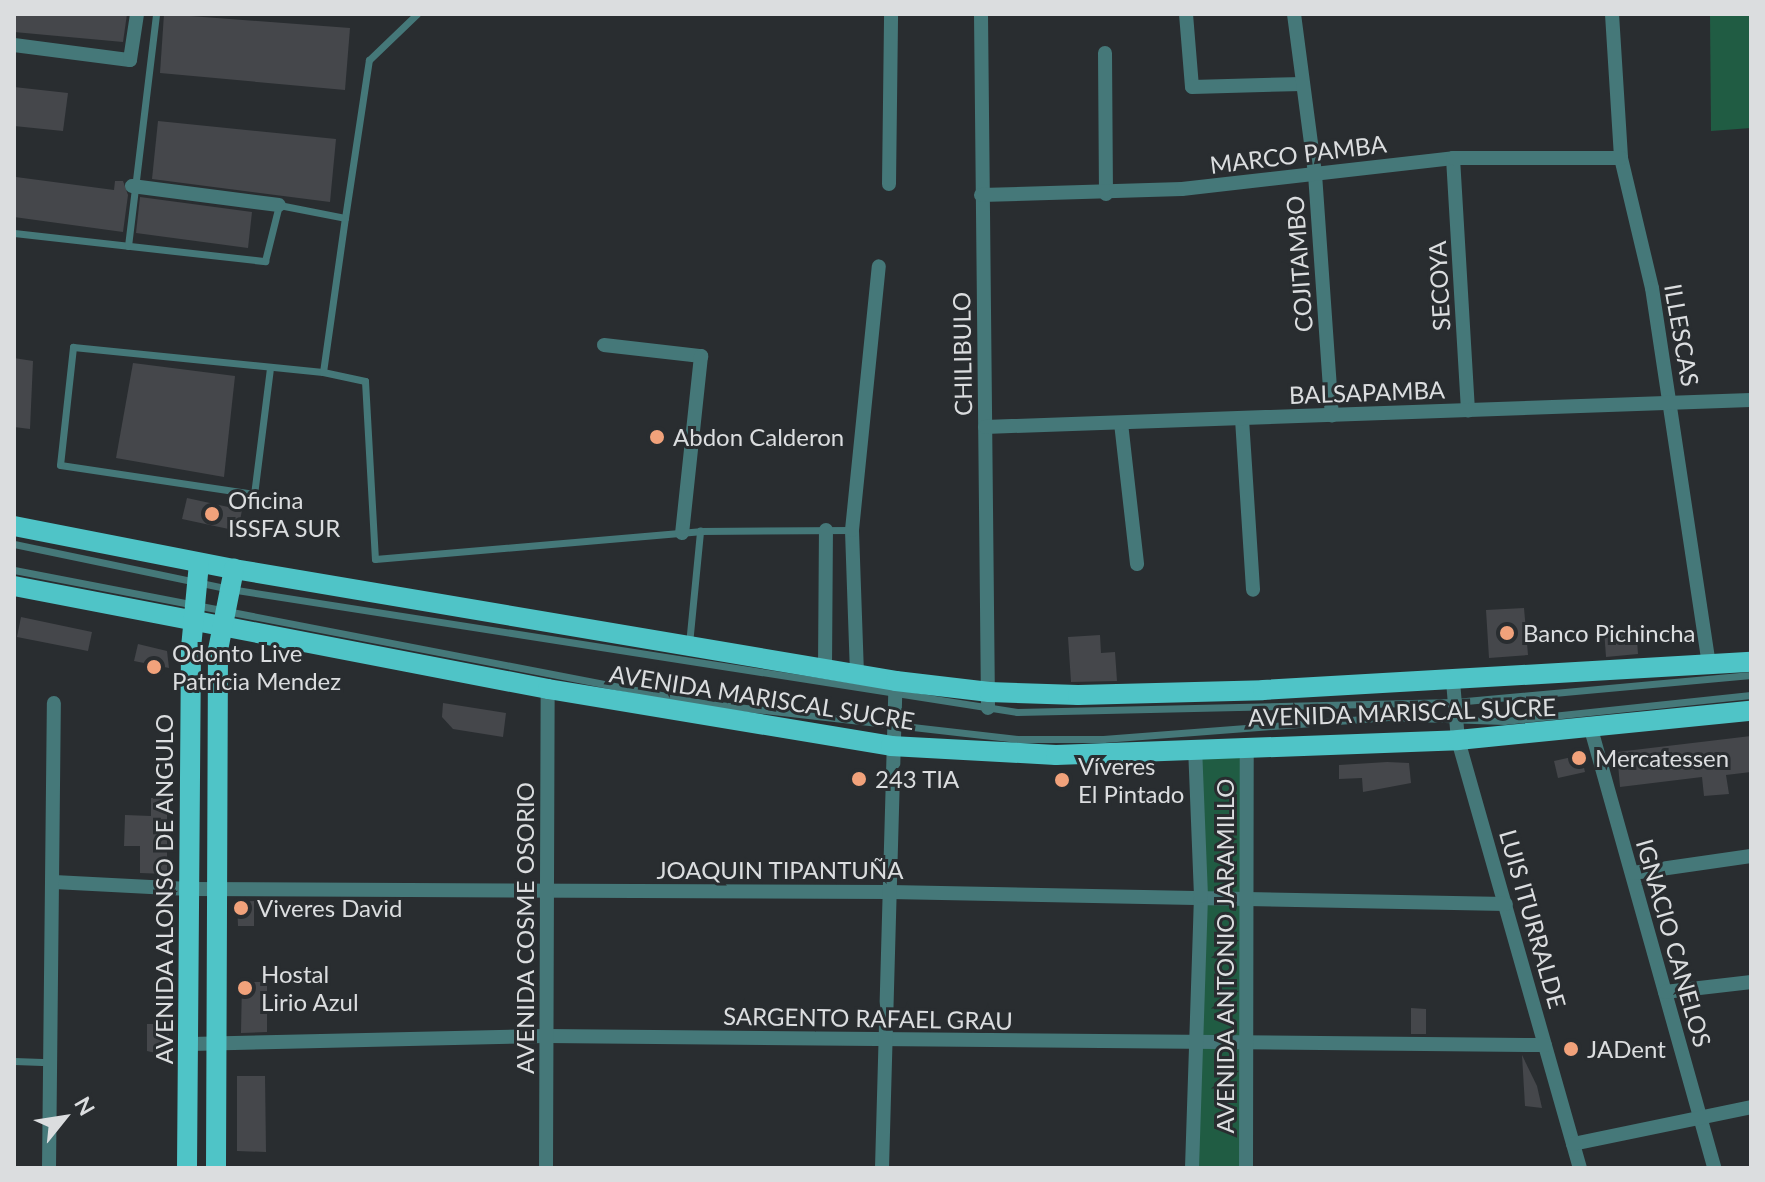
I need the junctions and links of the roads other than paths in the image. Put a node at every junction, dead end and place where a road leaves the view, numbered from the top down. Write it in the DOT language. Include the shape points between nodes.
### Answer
graph roads {
  1 [pos="137,14"];
  2 [pos="156,14"];
  3 [pos="417,14"];
  4 [pos="891,14"];
  5 [pos="981,14"];
  6 [pos="1186,14"];
  7 [pos="1294,14"];
  8 [pos="1612,14"];
  9 [pos="14,45"];
  10 [pos="1105,53"];
  11 [pos="1302,84"];
  12 [pos="1453,158"];
  13 [pos="1621,158"];
  14 [pos="1315,174"];
  15 [pos="889,184"];
  16 [pos="132,186"];
  17 [pos="1106,194"];
  18 [pos="981,195"];
  19 [pos="279,205"];
  20 [pos="345,218"];
  21 [pos="14,233"];
  22 [pos="128,246"];
  23 [pos="879,266"];
  24 [pos="604,345"];
  25 [pos="270,368"];
  26 [pos="323,372"];
  27 [pos="1751,400"];
  28 [pos="1671,401"];
  29 [pos="1468,411"];
  30 [pos="1332,415"];
  31 [pos="1242,419"];
  32 [pos="1121,423"];
  33 [pos="985,427"];
  34 [pos="14,526"];
  35 [pos="826,530"];
  36 [pos="852,530"];
  37 [pos="700,531"];
  38 [pos="682,533"];
  39 [pos="14,544"];
  40 [pos="1137,564"];
  41 [pos="14,570"];
  42 [pos="198,572"];
  43 [pos="232,579"];
  44 [pos="14,586"];
  45 [pos="1253,590"];
  46 [pos="195,614"];
  47 [pos="225,620"];
  48 [pos="689,644"];
  49 [pos="1751,662"];
  50 [pos="1709,665"];
  51 [pos="825,668"];
  52 [pos="857,674"];
  53 [pos="1751,675"];
  54 [pos="1453,681"];
  55 [pos="896,688"];
  56 [pos="548,689"];
  57 [pos="1751,695"];
  58 [pos="988,700"];
  59 [pos="54,703"];
  60 [pos="1456,709"];
  61 [pos="1751,711"];
  62 [pos="1591,729"];
  63 [pos="891,737"];
  64 [pos="1458,740"];
  65 [pos="1247,745"];
  66 [pos="1195,747"];
  67 [pos="1751,856"];
  68 [pos="1633,873"];
  69 [pos="54,882"];
  70 [pos="217,888"];
  71 [pos="189,889"];
  72 [pos="890,892"];
  73 [pos="549,893"];
  74 [pos="1201,896"];
  75 [pos="1247,896"];
  76 [pos="1506,904"];
  77 [pos="1751,982"];
  78 [pos="1665,992"];
  79 [pos="546,1036"];
  80 [pos="887,1040"];
  81 [pos="190,1044"];
  82 [pos="216,1044"];
  83 [pos="1545,1045"];
  84 [pos="1197,1046"];
  85 [pos="1247,1046"];
  86 [pos="14,1061"];
  87 [pos="49,1062"];
  88 [pos="1751,1107"];
  89 [pos="1699,1114"];
  90 [pos="1573,1144"];
  91 [pos="49,1168"];
  92 [pos="187,1168"];
  93 [pos="216,1168"];
  94 [pos="546,1168"];
  95 [pos="882,1168"];
  96 [pos="1192,1168"];
  97 [pos="1246,1168"];
  98 [pos="1580,1168"];
  99 [pos="1714,1168"];
  1 -- 9 [label="street" via="130,60"];
  2 -- 16 [label="lane"];
  3 -- 20 [label="lane" via="369,60"];
  4 -- 15 [label="street"];
  5 -- 18 [label="street, CHILIBULO"];
  6 -- 11 [label="street" via="1192,87"];
  7 -- 11 [label="street, COJITAMBO"];
  8 -- 13 [label="street, ILLESCAS"];
  10 -- 17 [label="street"];
  11 -- 14 [label="street, COJITAMBO"];
  12 -- 13 [label="street, MARCO PAMBA"];
  12 -- 14 [label="street, MARCO PAMBA"];
  12 -- 29 [label="street, SECOYA"];
  13 -- 28 [label="street, ILLESCAS" via="1652,288"];
  14 -- 17 [label="street, MARCO PAMBA"];
  14 -- 30 [label="street, COJITAMBO"];
  16 -- 19 [label="street"];
  16 -- 22 [label="lane"];
  17 -- 18 [label="street, MARCO PAMBA"];
  18 -- 33 [label="street, CHILIBULO"];
  19 -- 20 [label="lane"];
  19 -- 22 [label="lane" via="265,261"];
  20 -- 26 [label="lane"];
  21 -- 22 [label="lane"];
  23 -- 36 [label="street"];
  24 -- 38 [label="street" via="701,356"];
  25 -- 25 [label="lane" via="73,347 60,465 254,494"];
  25 -- 26 [label="lane"];
  26 -- 38 [label="lane" via="365,381 375,559"];
  27 -- 28 [label="street, BALSAPAMBA"];
  28 -- 29 [label="street, BALSAPAMBA"];
  28 -- 50 [label="street, ILLESCAS"];
  29 -- 30 [label="street, BALSAPAMBA"];
  30 -- 31 [label="street, BALSAPAMBA"];
  31 -- 32 [label="street, BALSAPAMBA"];
  31 -- 45 [label="street"];
  32 -- 33 [label="street, BALSAPAMBA"];
  32 -- 40 [label="street"];
  33 -- 58 [label="street, CHILIBULO"];
  34 -- 42 [label="main road, AVENIDA MARISCAL SUCRE"];
  35 -- 36 [label="lane"];
  35 -- 37 [label="lane"];
  35 -- 51 [label="street"];
  36 -- 52 [label="street"];
  37 -- 38 [label="lane"];
  37 -- 48 [label="lane"];
  39 -- 42 [label="lane"];
  41 -- 46 [label="lane"];
  42 -- 43 [label="main road, AVENIDA MARISCAL SUCRE"];
  42 -- 46 [label="main road, AVENIDA ALONSO DE ANGULO"];
  43 -- 47 [label="main road"];
  43 -- 48 [label="main road, AVENIDA MARISCAL SUCRE"];
  43 -- 55 [label="lane"];
  44 -- 46 [label="main road, AVENIDA MARISCAL SUCRE"];
  46 -- 47 [label="main road, AVENIDA MARISCAL SUCRE"];
  46 -- 71 [label="main road, AVENIDA ALONSO DE ANGULO"];
  47 -- 56 [label="main road, AVENIDA MARISCAL SUCRE"];
  47 -- 63 [label="lane"];
  47 -- 70 [label="main road" via="218,650"];
  48 -- 51 [label="main road, AVENIDA MARISCAL SUCRE"];
  49 -- 50 [label="main road, AVENIDA MARISCAL SUCRE"];
  50 -- 54 [label="main road, AVENIDA MARISCAL SUCRE"];
  51 -- 52 [label="main road, AVENIDA MARISCAL SUCRE"];
  52 -- 55 [label="main road, AVENIDA MARISCAL SUCRE"];
  53 -- 60 [label="lane"];
  54 -- 58 [label="main road, AVENIDA MARISCAL SUCRE"];
  54 -- 60 [label="street, LUIS ITURRALDE"];
  55 -- 58 [label="main road, AVENIDA MARISCAL SUCRE"];
  55 -- 63 [label="street"];
  56 -- 63 [label="main road, AVENIDA MARISCAL SUCRE"];
  56 -- 73 [label="street, AVENIDA COSME OSORIO"];
  57 -- 60 [label="lane" via="1504,721"];
  58 -- 60 [label="lane" via="1017,712"];
  59 -- 69 [label="street"];
  60 -- 63 [label="lane" via="1103,739"];
  60 -- 64 [label="street, LUIS ITURRALDE"];
  61 -- 62 [label="main road, AVENIDA MARISCAL SUCRE"];
  62 -- 64 [label="main road, AVENIDA MARISCAL SUCRE"];
  62 -- 68 [label="street, IGNACIO CANELOS"];
  63 -- 66 [label="main road, AVENIDA MARISCAL SUCRE" via="1056,755"];
  63 -- 72 [label="street"];
  64 -- 65 [label="main road, AVENIDA MARISCAL SUCRE"];
  64 -- 76 [label="street, LUIS ITURRALDE"];
  65 -- 66 [label="main road, AVENIDA MARISCAL SUCRE"];
  65 -- 75 [label="street, AVENIDA ANTONIO JARAMILLO"];
  66 -- 74 [label="street, AVENIDA ANTONIO JARAMILLO"];
  67 -- 68 [label="street"];
  68 -- 78 [label="street, IGNACIO CANELOS"];
  69 -- 71 [label="street, JOAQUIN TIPANTUÑA"];
  69 -- 87 [label="street"];
  70 -- 71 [label="street, JOAQUIN TIPANTUÑA"];
  70 -- 73 [label="street, JOAQUIN TIPANTUÑA"];
  70 -- 82 [label="main road"];
  71 -- 81 [label="main road, AVENIDA ALONSO DE ANGULO"];
  72 -- 73 [label="street, JOAQUIN TIPANTUÑA"];
  72 -- 74 [label="street, JOAQUIN TIPANTUÑA"];
  72 -- 80 [label="street"];
  73 -- 79 [label="street, AVENIDA COSME OSORIO"];
  74 -- 75 [label="street, JOAQUIN TIPANTUÑA"];
  74 -- 84 [label="street, AVENIDA ANTONIO JARAMILLO"];
  75 -- 76 [label="street, JOAQUIN TIPANTUÑA"];
  75 -- 85 [label="street, AVENIDA ANTONIO JARAMILLO"];
  76 -- 83 [label="street, LUIS ITURRALDE"];
  77 -- 78 [label="street"];
  78 -- 89 [label="street, IGNACIO CANELOS"];
  79 -- 80 [label="street, SARGENTO RAFAEL GRAU"];
  79 -- 82 [label="street, SARGENTO RAFAEL GRAU"];
  79 -- 94 [label="street, AVENIDA COSME OSORIO"];
  80 -- 84 [label="street, SARGENTO RAFAEL GRAU"];
  80 -- 95 [label="street"];
  81 -- 82 [label="street, SARGENTO RAFAEL GRAU"];
  81 -- 92 [label="main road, AVENIDA ALONSO DE ANGULO"];
  82 -- 93 [label="main road"];
  83 -- 85 [label="street, SARGENTO RAFAEL GRAU"];
  83 -- 90 [label="street, LUIS ITURRALDE"];
  84 -- 85 [label="street, SARGENTO RAFAEL GRAU"];
  84 -- 96 [label="street, AVENIDA ANTONIO JARAMILLO"];
  85 -- 97 [label="street, AVENIDA ANTONIO JARAMILLO"];
  86 -- 87 [label="lane"];
  87 -- 91 [label="street"];
  88 -- 89 [label="street"];
  89 -- 90 [label="street"];
  89 -- 99 [label="street, IGNACIO CANELOS"];
  90 -- 98 [label="street, LUIS ITURRALDE"];
}
